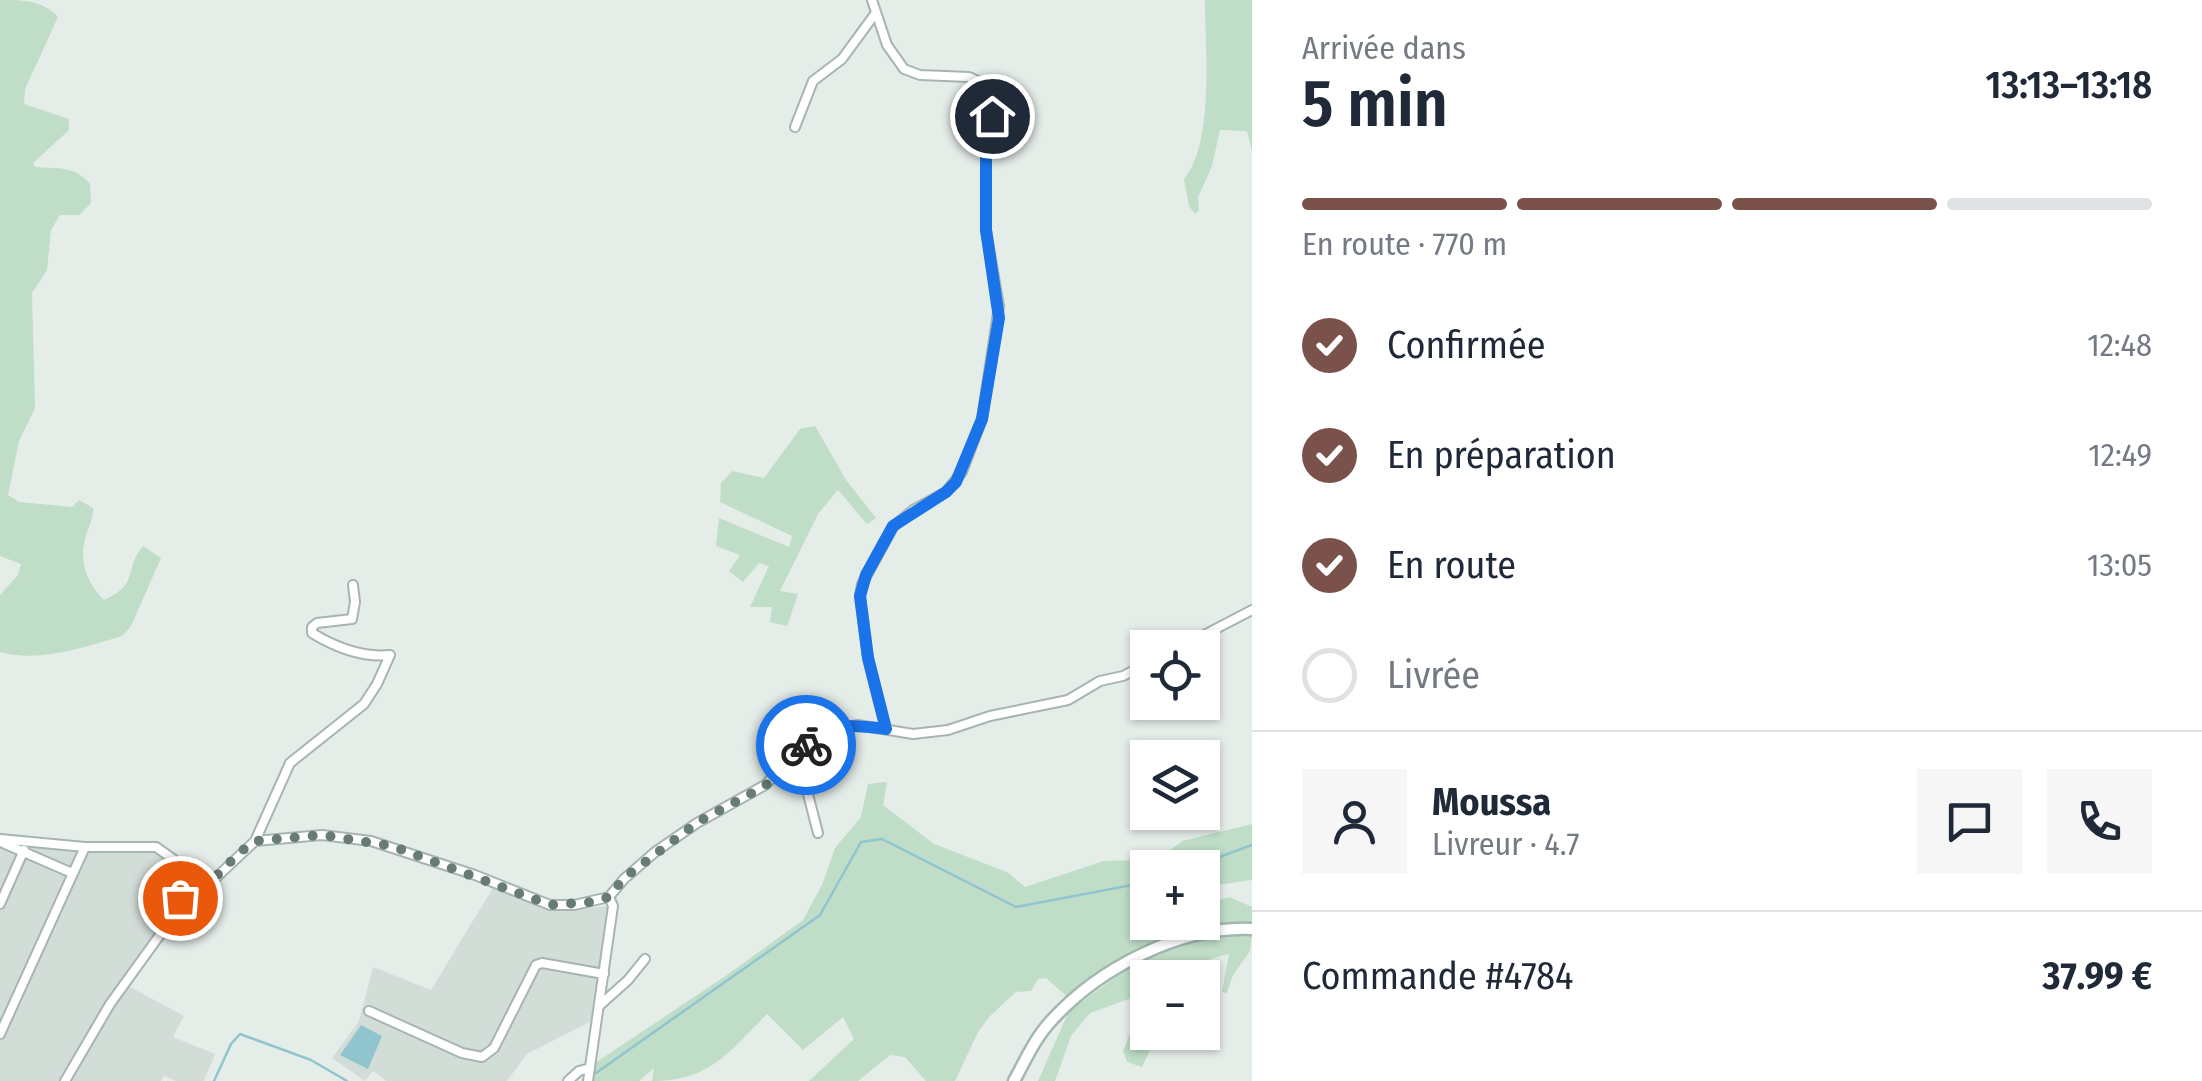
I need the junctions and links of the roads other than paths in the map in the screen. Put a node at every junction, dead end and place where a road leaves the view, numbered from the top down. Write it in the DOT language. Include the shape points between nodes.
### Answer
graph roads {
  1 [pos="872,0"];
  2 [pos="875,14"];
  3 [pos="795,127"];
  4 [pos="353,584"];
  5 [pos="1252,610"];
  6 [pos="1214,630"];
  7 [pos="1130,672"];
  8 [pos="886,729"];
  9 [pos="793,758"];
  10 [pos="818,833"];
  11 [pos="0,841"];
  12 [pos="34,841"];
  13 [pos="255,841"];
  14 [pos="86,847"];
  15 [pos="27,851"];
  16 [pos="72,872"];
  17 [pos="609,897"];
  18 [pos="187,898"];
  19 [pos="0,904"];
  20 [pos="1252,929"];
  21 [pos="644,959"];
  22 [pos="604,974"];
  23 [pos="599,1006"];
  24 [pos="369,1011"];
  25 [pos="0,1034"];
  26 [pos="590,1068"];
  27 [pos="65,1081"];
  28 [pos="568,1081"];
  29 [pos="588,1081"];
  30 [pos="1014,1081"];
  1 -- 2 [label="street"];
  2 -- 3 [label="street" via="842,59 813,81"];
  2 -- 8 [label="street" via="904,68 920,75 970,76 990,94 986,230 999,306 982,419 962,472 946,492 893,526 862,584 866,645"];
  4 -- 13 [label="street" via="352,619 316,623 312,633 331,645 390,655 364,704 290,763"];
  5 -- 6 [label="street"];
  7 -- 8 [label="street" via="1068,700 930,734"];
  8 -- 9 [label="street" via="835,727"];
  9 -- 10 [label="street"];
  9 -- 17 [label="street" via="765,786 656,852"];
  11 -- 12 [label="street"];
  11 -- 15 [label="street"];
  12 -- 14 [label="street"];
  12 -- 15 [label="street"];
  13 -- 17 [label="street" via="322,835 371,841 550,905"];
  13 -- 18 [label="street" via="203,892"];
  14 -- 16 [label="street"];
  14 -- 18 [label="street" via="156,847 172,858"];
  15 -- 16 [label="street"];
  15 -- 19 [label="street"];
  16 -- 25 [label="street"];
  17 -- 22 [label="street"];
  18 -- 27 [label="street" via="110,1004"];
  20 -- 30 [label="street" via="1195,936 1109,973 1049,1023"];
  21 -- 23 [label="street"];
  22 -- 23 [label="street"];
  22 -- 24 [label="street" via="536,965 494,1048 482,1057"];
  23 -- 26 [label="street"];
  26 -- 28 [label="street"];
  26 -- 29 [label="street"];
}
